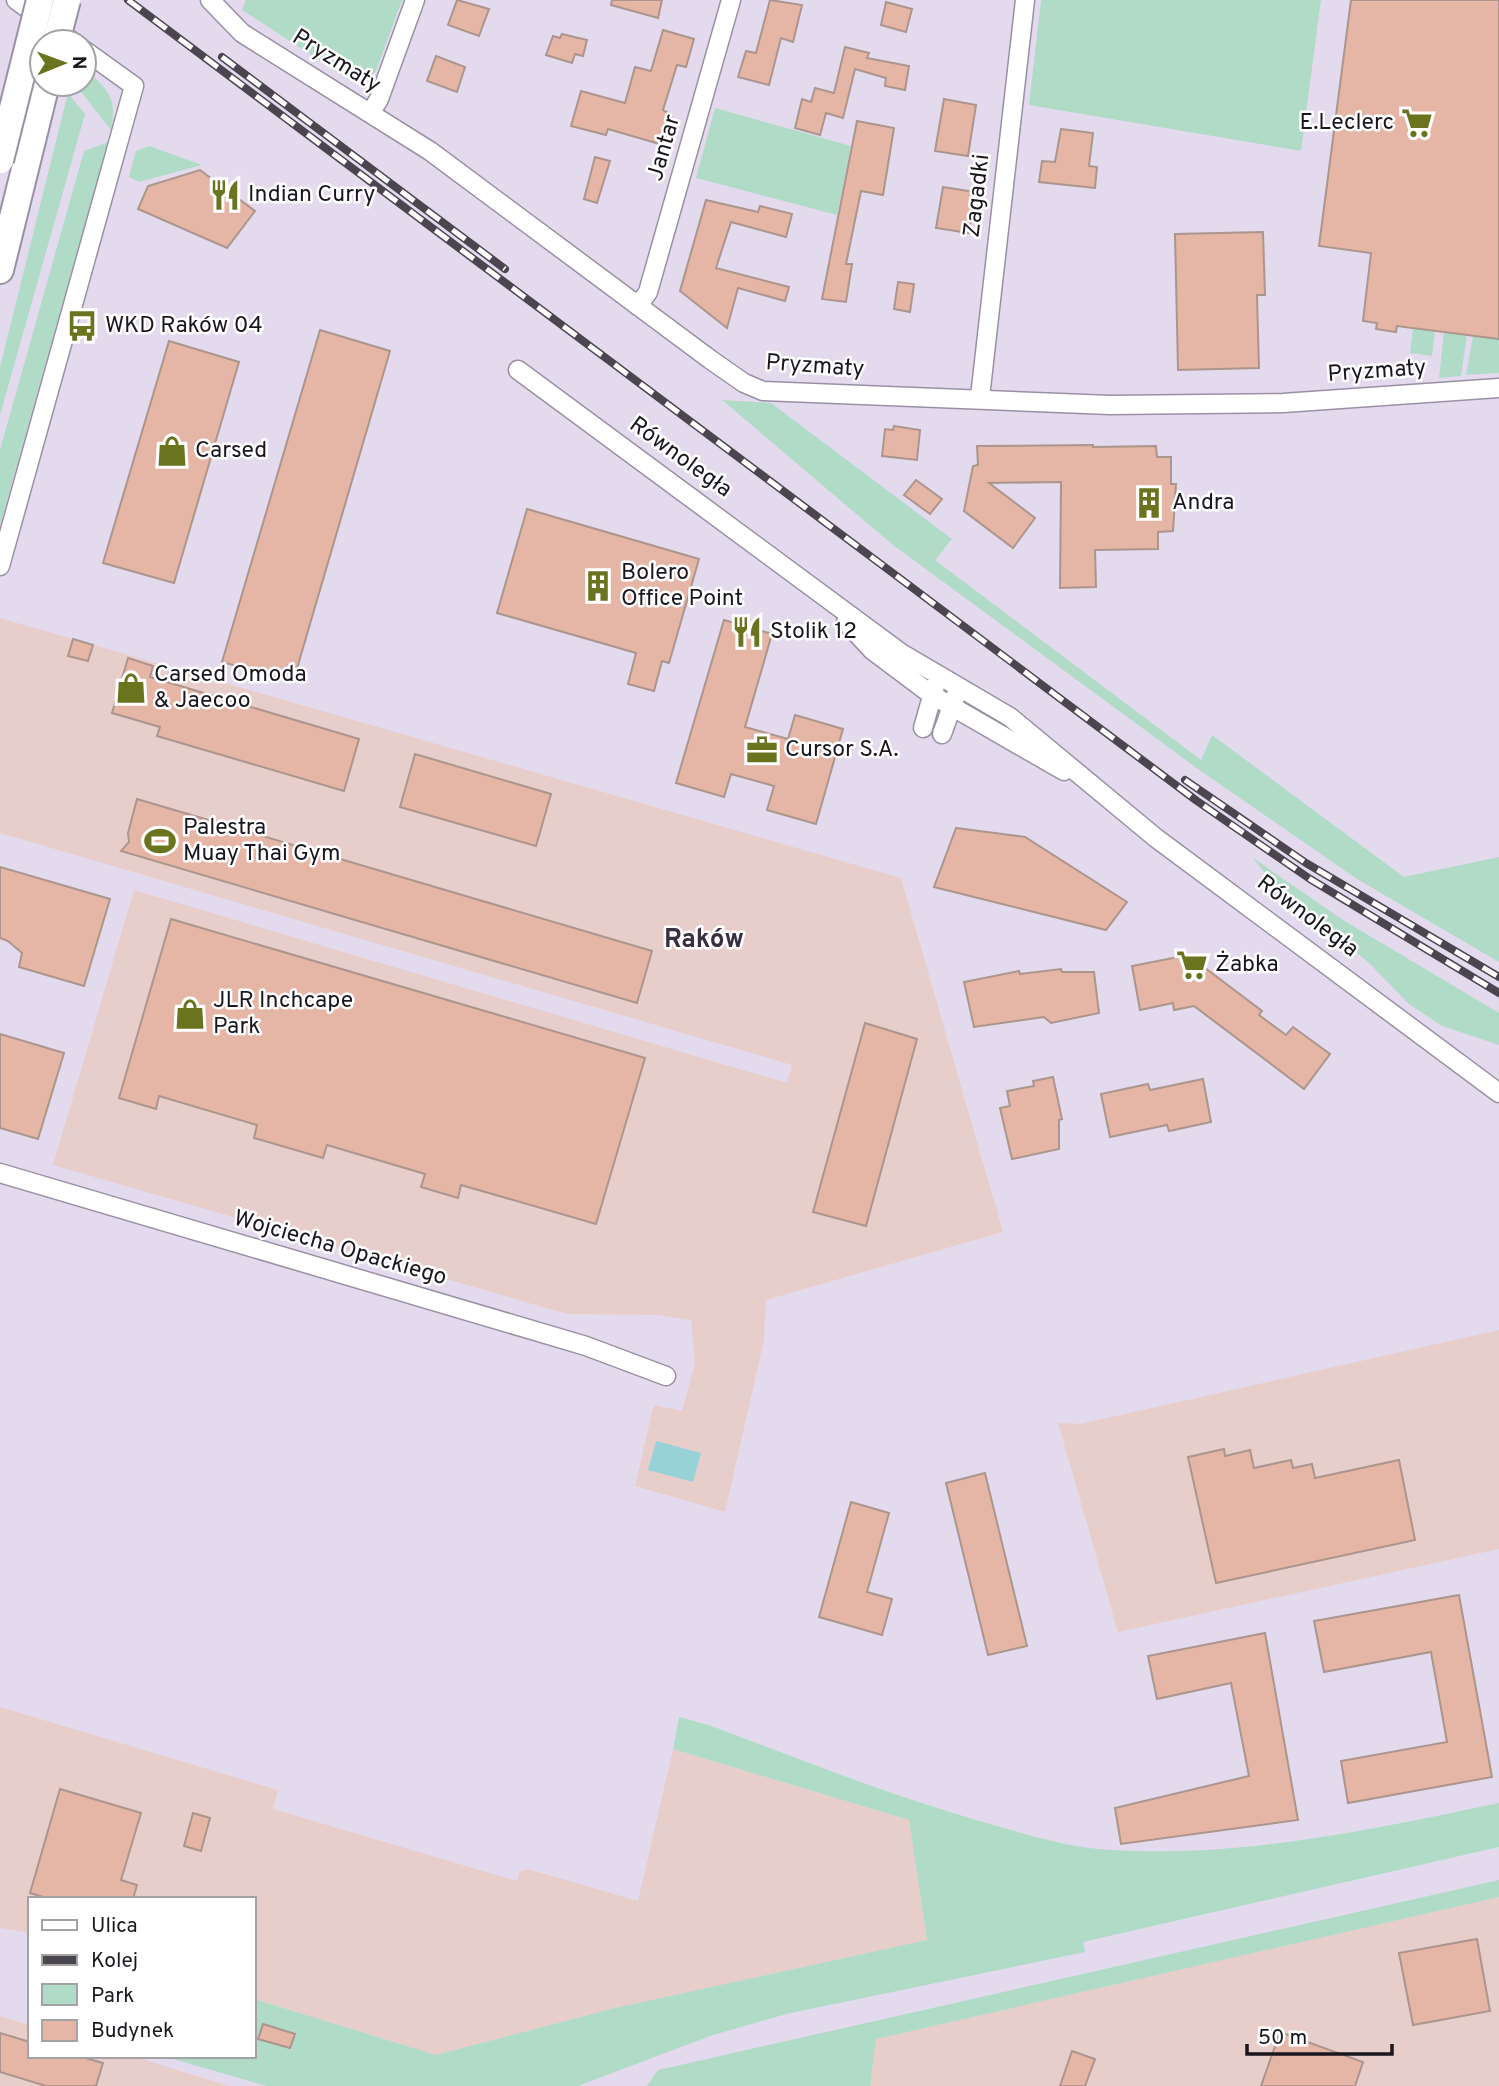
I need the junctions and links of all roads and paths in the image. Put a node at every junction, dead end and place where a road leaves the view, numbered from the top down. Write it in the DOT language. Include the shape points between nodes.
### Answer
graph roads {
  1 [pos="16,0"];
  2 [pos="67,0"];
  3 [pos="210,0"];
  4 [pos="415,0"];
  5 [pos="731,0"];
  6 [pos="1026,0"];
  7 [pos="48,22"];
  8 [pos="98,60"];
  9 [pos="43,98"];
  10 [pos="371,112"];
  11 [pos="0,160"];
  12 [pos="0,270"];
  13 [pos="638,306"];
  14 [pos="518,370"];
  15 [pos="1499,387"];
  16 [pos="980,397"];
  17 [pos="0,566"];
  18 [pos="813,586"];
  19 [pos="938,676"];
  20 [pos="932,695"];
  21 [pos="956,696"];
  22 [pos="923,728"];
  23 [pos="942,734"];
  24 [pos="1499,1093"];
  25 [pos="0,1173"];
  26 [pos="666,1376"];
  1 -- 7 [label="street"];
  2 -- 7 [label="main road, bridge"];
  3 -- 10 [label="street, Pryzmaty" via="242,33"];
  4 -- 10 [label="street"];
  5 -- 13 [label="street, Jantar" via="648,292"];
  6 -- 16 [label="street, Zagadki"];
  7 -- 11 [label="main road, bridge"];
  8 -- 17 [label="street" via="134,86"];
  9 -- 12 [label="main road"];
  10 -- 13 [label="street, Pryzmaty"];
  13 -- 16 [label="street, Pryzmaty" via="744,383 763,391"];
  14 -- 18 [label="street, Równoległa"];
  15 -- 16 [label="street, Pryzmaty" via="1246,404 1110,405"];
  18 -- 19 [label="street, Równoległa"];
  18 -- 20 [label="street, Równoległa" via="872,650"];
  19 -- 20 [label="street"];
  19 -- 21 [label="street, Równoległa"];
  20 -- 21 [label="street, Równoległa"];
  20 -- 22 [label="street"];
  21 -- 23 [label="street"];
  21 -- 24 [label="street, Równoległa" via="1010,717 1085,782"];
  25 -- 26 [label="street, Wojciecha Opackiego" via="586,1346"];
}
